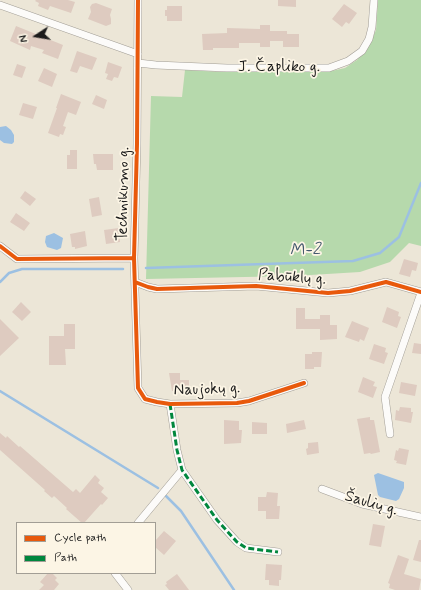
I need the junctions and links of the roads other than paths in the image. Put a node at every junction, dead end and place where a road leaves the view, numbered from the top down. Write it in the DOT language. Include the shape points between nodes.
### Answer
graph roads {
  1 [pos="138,0"];
  2 [pos="374,0"];
  3 [pos="0,5"];
  4 [pos="138,54"];
  5 [pos="138,63"];
  6 [pos="0,246"];
  7 [pos="134,258"];
  8 [pos="135,282"];
  9 [pos="421,293"];
  10 [pos="304,383"];
  11 [pos="138,388"];
  12 [pos="170,404"];
  13 [pos="390,434"];
  14 [pos="182,470"];
  15 [pos="322,489"];
  16 [pos="421,517"];
  17 [pos="139,522"];
  18 [pos="278,552"];
  19 [pos="116,574"];
  20 [pos="128,590"];
  1 -- 4 [label="street, Technikumo g."];
  2 -- 5 [label="street, J. Čapliko g." via="372,27 362,51 348,61 329,68 227,68"];
  3 -- 4 [label="street"];
  4 -- 5 [label="street, Technikumo g."];
  5 -- 7 [label="street, Technikumo g."];
  6 -- 7 [label="street" via="17,259"];
  7 -- 8 [label="street, Technikumo g."];
  8 -- 9 [label="street, Pabūklų g." via="157,289 256,286 328,293 350,291 386,282"];
  8 -- 11 [label="street, Technikumo g."];
  9 -- 13 [label="street, Pabūklų g." via="385,397"];
  10 -- 12 [label="street, Naujokų g." via="237,403"];
  11 -- 12 [label="street, Naujokų g." via="145,399"];
  12 -- 14 [label="street"];
  14 -- 17 [label="street"];
  14 -- 18 [label="street" via="217,520 237,542 246,548"];
  15 -- 16 [label="street, Šaulių g." via="362,504"];
  19 -- 20 [label="street"];
}
